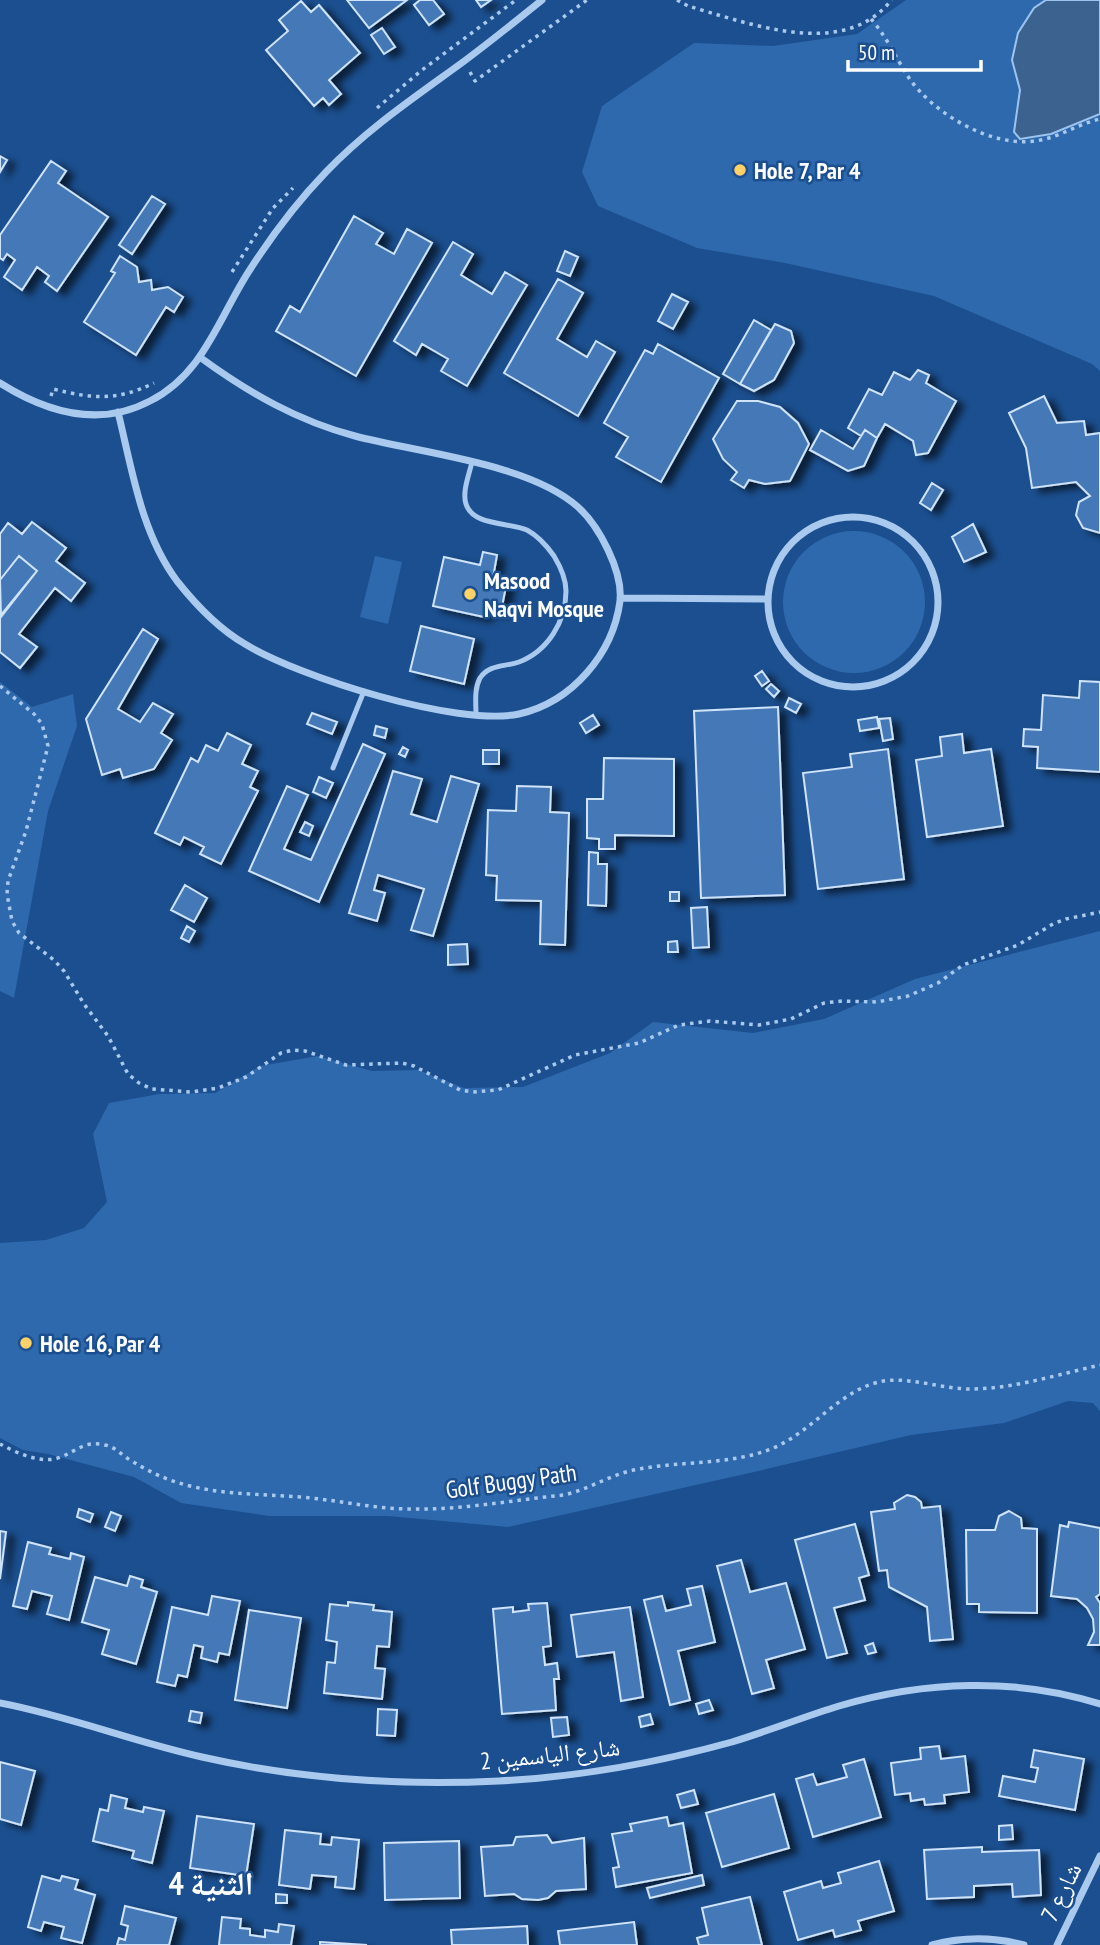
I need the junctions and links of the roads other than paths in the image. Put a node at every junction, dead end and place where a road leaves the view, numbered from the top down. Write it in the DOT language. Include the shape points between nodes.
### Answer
graph roads {
  1 [pos="542,0"];
  2 [pos="201,358"];
  3 [pos="0,383"];
  4 [pos="118,412"];
  5 [pos="472,462"];
  6 [pos="620,598"];
  7 [pos="768,599"];
  8 [pos="364,691"];
  9 [pos="476,715"];
  10 [pos="333,768"];
  11 [pos="0,1703"];
  12 [pos="1100,1704"];
  13 [pos="1100,1856"];
  14 [pos="932,1945"];
  15 [pos="1024,1945"];
  16 [pos="1057,1945"];
  1 -- 2 [label="street" via="370,129 326,172 250,269"];
  2 -- 4 [label="street" via="177,384 150,402"];
  2 -- 5 [label="street" via="264,400 313,423"];
  3 -- 4 [label="street" via="47,408 84,415"];
  4 -- 8 [label="street" via="153,539 176,580 207,615 244,644 286,665"];
  5 -- 6 [label="street" via="551,488 578,507 600,534 614,565"];
  5 -- 9 [label="lane" via="465,491 468,510 485,521 529,531 548,546 566,588 560,622 539,650 519,662 488,670 481,678 475,696"];
  6 -- 7 [label="street"];
  6 -- 9 [label="street" via="611,638 588,673 557,699 518,714"];
  7 -- 7 [label="street" via="772,626 784,652 804,671 830,683 858,687 885,681 909,666 927,645 937,618 938,590 929,564 913,541 890,525 863,517 834,519 808,529 787,547 773,571"];
  8 -- 9 [label="street"];
  8 -- 10 [label="lane"];
  11 -- 12 [label="street, شارع الياسمين 2" via="263,1769 442,1783 559,1776 676,1756 898,1692 958,1685 1018,1686"];
  13 -- 16 [label="street, شارع 7"];
  14 -- 15 [label="street" via="953,1940 1004,1940"];
}
